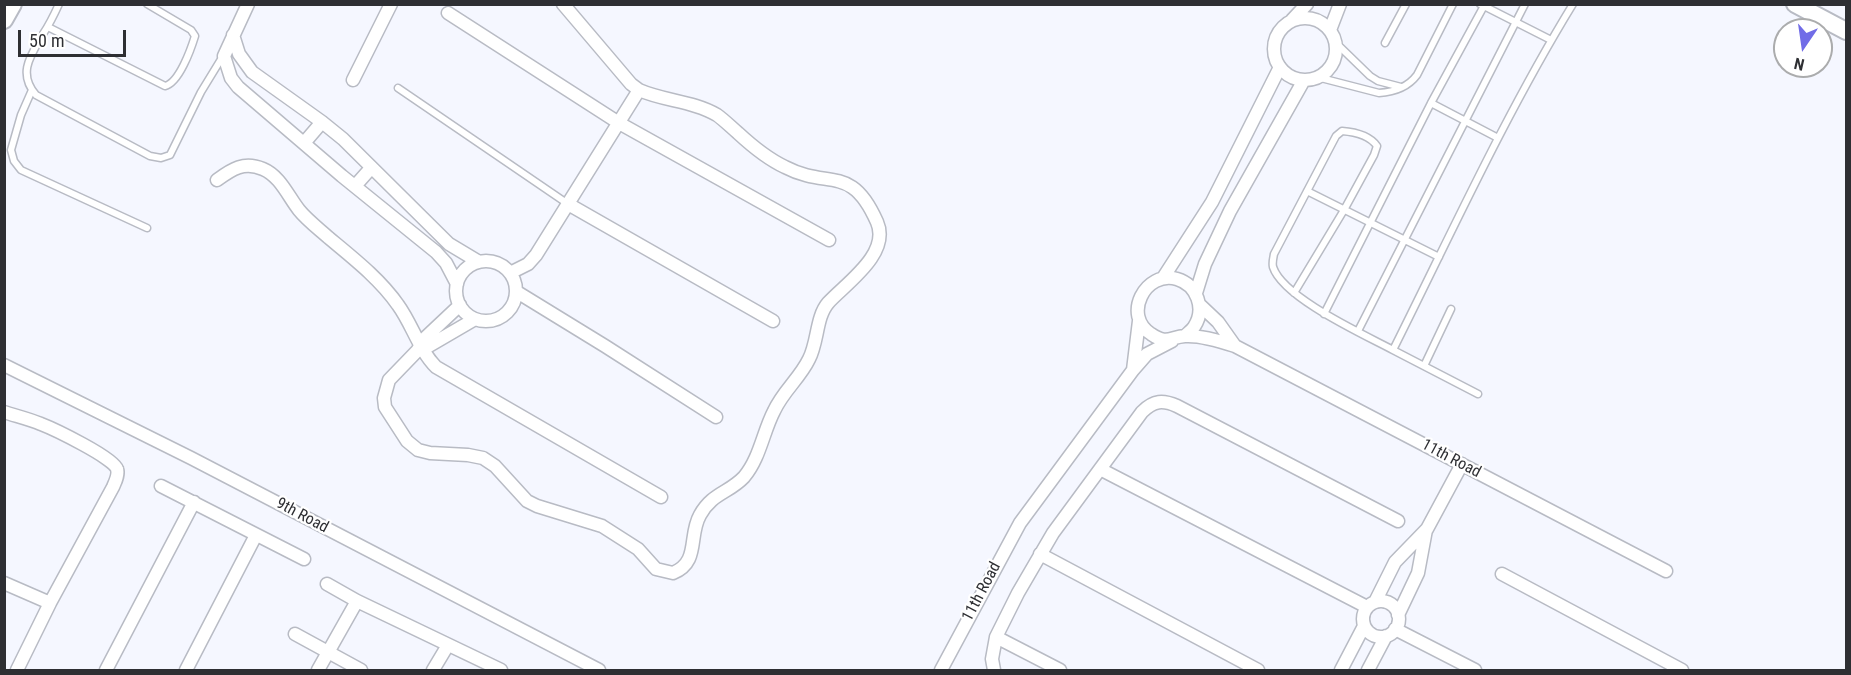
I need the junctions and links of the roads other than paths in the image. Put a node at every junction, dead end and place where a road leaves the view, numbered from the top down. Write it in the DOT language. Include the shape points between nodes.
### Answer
graph roads {
  1 [pos="13,4"];
  2 [pos="59,4"];
  3 [pos="147,4"];
  4 [pos="248,4"];
  5 [pos="391,4"];
  6 [pos="563,4"];
  7 [pos="1306,4"];
  8 [pos="1340,4"];
  9 [pos="1406,4"];
  10 [pos="1453,4"];
  11 [pos="1525,4"];
  12 [pos="1573,4"];
  13 [pos="1795,4"];
  14 [pos="1483,5"];
  15 [pos="448,13"];
  16 [pos="4,20"];
  17 [pos="1292,20"];
  18 [pos="1515,21"];
  19 [pos="48,27"];
  20 [pos="1330,30"];
  21 [pos="1846,31"];
  22 [pos="233,35"];
  23 [pos="1551,40"];
  24 [pos="1335,43"];
  25 [pos="1385,43"];
  26 [pos="224,56"];
  27 [pos="1280,67"];
  28 [pos="1317,77"];
  29 [pos="353,80"];
  30 [pos="1304,80"];
  31 [pos="270,86"];
  32 [pos="1401,87"];
  33 [pos="398,88"];
  34 [pos="32,90"];
  35 [pos="639,90"];
  36 [pos="258,103"];
  37 [pos="1431,103"];
  38 [pos="1465,121"];
  39 [pos="322,122"];
  40 [pos="618,123"];
  41 [pos="1498,138"];
  42 [pos="304,143"];
  43 [pos="371,168"];
  44 [pos="217,180"];
  45 [pos="356,186"];
  46 [pos="1307,191"];
  47 [pos="568,204"];
  48 [pos="1344,210"];
  49 [pos="1371,224"];
  50 [pos="147,228"];
  51 [pos="829,240"];
  52 [pos="1405,241"];
  53 [pos="1439,257"];
  54 [pos="479,262"];
  55 [pos="510,273"];
  56 [pos="1163,278"];
  57 [pos="457,284"];
  58 [pos="517,292"];
  59 [pos="1294,293"];
  60 [pos="1198,299"];
  61 [pos="460,305"];
  62 [pos="1451,309"];
  63 [pos="1324,314"];
  64 [pos="475,319"];
  65 [pos="773,321"];
  66 [pos="1139,321"];
  67 [pos="1358,331"];
  68 [pos="1179,338"];
  69 [pos="1235,346"];
  70 [pos="420,348"];
  71 [pos="1393,350"];
  72 [pos="4,365"];
  73 [pos="1424,366"];
  74 [pos="1133,370"];
  75 [pos="1478,394"];
  76 [pos="4,412"];
  77 [pos="716,417"];
  78 [pos="1462,464"];
  79 [pos="1100,469"];
  80 [pos="161,486"];
  81 [pos="661,497"];
  82 [pos="194,502"];
  83 [pos="1398,521"];
  84 [pos="1427,529"];
  85 [pos="256,535"];
  86 [pos="1040,554"];
  87 [pos="304,559"];
  88 [pos="1666,571"];
  89 [pos="1502,574"];
  90 [pos="4,583"];
  91 [pos="327,584"];
  92 [pos="357,601"];
  93 [pos="50,603"];
  94 [pos="1371,605"];
  95 [pos="1398,615"];
  96 [pos="1364,626"];
  97 [pos="1390,632"];
  98 [pos="295,634"];
  99 [pos="996,638"];
  100 [pos="448,645"];
  101 [pos="329,652"];
  102 [pos="17,670"];
  103 [pos="106,670"];
  104 [pos="186,670"];
  105 [pos="318,670"];
  106 [pos="361,670"];
  107 [pos="434,670"];
  108 [pos="501,670"];
  109 [pos="599,670"];
  110 [pos="941,670"];
  111 [pos="994,670"];
  112 [pos="1060,670"];
  113 [pos="1258,670"];
  114 [pos="1341,670"];
  115 [pos="1368,670"];
  116 [pos="1475,670"];
  117 [pos="1682,670"];
  1 -- 16 [label="main road"];
  2 -- 19 [label="lane"];
  3 -- 19 [label="lane" via="195,36 176,78 165,86"];
  4 -- 22 [label="street"];
  5 -- 29 [label="street"];
  6 -- 35 [label="street"];
  7 -- 17 [label="street"];
  8 -- 20 [label="street"];
  9 -- 25 [label="lane"];
  10 -- 32 [label="lane" via="1417,75"];
  11 -- 18 [label="lane"];
  12 -- 23 [label="lane"];
  13 -- 21 [label="main road"];
  14 -- 18 [label="lane"];
  14 -- 37 [label="lane"];
  15 -- 40 [label="street"];
  17 -- 20 [label="street" via="1319,21"];
  17 -- 27 [label="street" via="1274,40 1274,55"];
  18 -- 23 [label="lane"];
  18 -- 38 [label="lane"];
  19 -- 34 [label="lane" via="27,67"];
  20 -- 24 [label="street"];
  22 -- 26 [label="street"];
  22 -- 31 [label="street" via="243,62"];
  23 -- 41 [label="lane"];
  24 -- 28 [label="street" via="1335,57 1329,69"];
  24 -- 32 [label="lane" via="1378,81"];
  26 -- 34 [label="lane" via="201,92 176,146 170,155 161,158 150,156"];
  26 -- 36 [label="street" via="231,78"];
  27 -- 30 [label="street" via="1290,76"];
  27 -- 56 [label="street" via="1212,201"];
  28 -- 30 [label="street"];
  28 -- 32 [label="lane" via="1379,93"];
  30 -- 60 [label="street" via="1230,211 1205,264"];
  31 -- 36 [label="street"];
  31 -- 39 [label="street"];
  33 -- 47 [label="lane"];
  34 -- 50 [label="lane" via="10,150 21,170"];
  35 -- 40 [label="street"];
  35 -- 70 [label="street" via="718,116 788,169 848,184 863,197 878,225 874,252 866,267 826,306 811,355 774,410 751,466 735,485 713,497 698,517 685,566 673,573 656,569 638,549 602,525 527,501 483,458 430,453 407,441 385,407 384,398 389,381"];
  36 -- 42 [label="street"];
  37 -- 38 [label="lane"];
  37 -- 49 [label="lane"];
  38 -- 41 [label="lane"];
  38 -- 52 [label="lane"];
  39 -- 42 [label="street"];
  39 -- 43 [label="street"];
  40 -- 47 [label="street"];
  40 -- 51 [label="street"];
  41 -- 53 [label="lane"];
  42 -- 45 [label="street"];
  43 -- 45 [label="street"];
  43 -- 54 [label="street" via="449,244"];
  44 -- 70 [label="street" via="235,167 246,165 270,173 303,215 388,293 407,318"];
  45 -- 57 [label="street" via="436,252"];
  46 -- 48 [label="lane"];
  46 -- 48 [label="lane" via="1342,131 1372,140 1377,146 1374,155"];
  46 -- 59 [label="lane" via="1272,264 1275,273"];
  47 -- 55 [label="street" via="532,260"];
  47 -- 65 [label="street"];
  48 -- 49 [label="lane"];
  48 -- 59 [label="lane"];
  49 -- 52 [label="lane"];
  49 -- 63 [label="lane"];
  52 -- 53 [label="lane"];
  52 -- 67 [label="lane"];
  53 -- 71 [label="lane"];
  54 -- 55 [label="street" via="496,263"];
  54 -- 57 [label="street" via="465,270"];
  55 -- 58 [label="street"];
  56 -- 60 [label="street" via="1182,281"];
  56 -- 66 [label="street" via="1141,294 1137,307"];
  57 -- 61 [label="street"];
  58 -- 64 [label="street" via="506,314 491,321"];
  58 -- 77 [label="street"];
  59 -- 63 [label="lane"];
  60 -- 68 [label="street" via="1199,317 1194,328"];
  60 -- 69 [label="street, 11th Road"];
  61 -- 64 [label="street"];
  61 -- 70 [label="street"];
  62 -- 73 [label="lane"];
  63 -- 67 [label="lane"];
  64 -- 70 [label="street"];
  66 -- 68 [label="street" via="1147,332 1160,339"];
  66 -- 74 [label="street"];
  67 -- 71 [label="lane"];
  68 -- 69 [label="street, 11th Road"];
  68 -- 74 [label="street, 11th Road" via="1147,354"];
  69 -- 78 [label="street, 11th Road"];
  70 -- 81 [label="street" via="444,372"];
  71 -- 73 [label="lane"];
  72 -- 109 [label="street, 9th Road"];
  73 -- 75 [label="lane"];
  74 -- 110 [label="street, 11th Road" via="1020,523"];
  76 -- 93 [label="street" via="42,424 90,448 114,463 117,470 113,488"];
  78 -- 84 [label="street"];
  78 -- 88 [label="street, 11th Road"];
  79 -- 83 [label="street" via="1149,405 1168,402"];
  79 -- 86 [label="street"];
  79 -- 94 [label="street"];
  80 -- 82 [label="street"];
  82 -- 85 [label="street"];
  82 -- 103 [label="street"];
  84 -- 94 [label="street" via="1395,562"];
  84 -- 95 [label="street" via="1418,573"];
  85 -- 87 [label="street"];
  85 -- 104 [label="street"];
  86 -- 99 [label="street"];
  86 -- 113 [label="street"];
  89 -- 117 [label="street"];
  90 -- 93 [label="street"];
  91 -- 92 [label="street"];
  92 -- 100 [label="street"];
  92 -- 101 [label="street"];
  93 -- 102 [label="street"];
  94 -- 95 [label="street" via="1380,601 1389,604"];
  94 -- 96 [label="street" via="1363,616"];
  95 -- 97 [label="street"];
  96 -- 97 [label="street" via="1381,637"];
  96 -- 114 [label="street"];
  97 -- 115 [label="street"];
  97 -- 116 [label="street"];
  98 -- 101 [label="street"];
  99 -- 111 [label="street"];
  99 -- 112 [label="street"];
  100 -- 107 [label="street"];
  100 -- 108 [label="street"];
  101 -- 105 [label="street"];
  101 -- 106 [label="street"];
}
